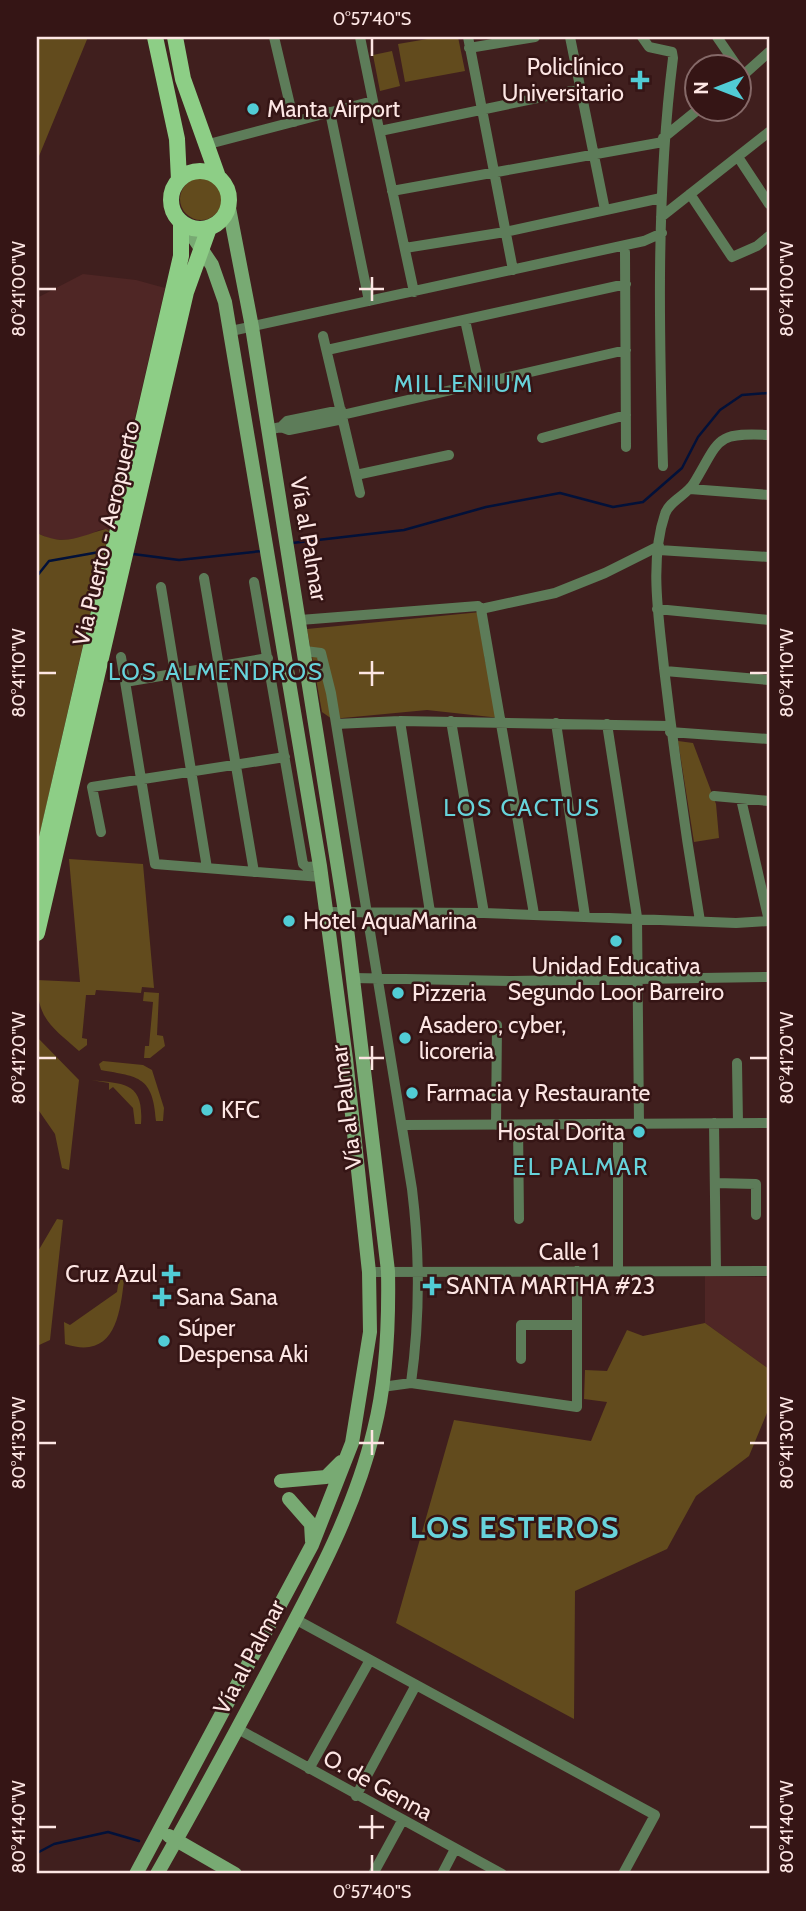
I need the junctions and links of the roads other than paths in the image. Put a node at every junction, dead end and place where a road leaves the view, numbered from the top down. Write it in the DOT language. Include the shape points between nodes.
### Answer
graph roads {
  1 [pos="155,37"];
  2 [pos="176,37"];
  3 [pos="274,37"];
  4 [pos="360,37"];
  5 [pos="468,37"];
  6 [pos="535,37"];
  7 [pos="570,37"];
  8 [pos="642,37"];
  9 [pos="717,37"];
  10 [pos="469,48"];
  11 [pos="769,51"];
  12 [pos="727,52"];
  13 [pos="754,62"];
  14 [pos="581,89"];
  15 [pos="373,101"];
  16 [pos="481,111"];
  17 [pos="330,112"];
  18 [pos="294,122"];
  19 [pos="684,122"];
  20 [pos="380,131"];
  21 [pos="769,132"];
  22 [pos="663,140"];
  23 [pos="205,145"];
  24 [pos="594,154"];
  25 [pos="738,157"];
  26 [pos="493,171"];
  27 [pos="218,177"];
  28 [pos="178,180"];
  29 [pos="392,191"];
  30 [pos="690,194"];
  31 [pos="661,198"];
  32 [pos="769,204"];
  33 [pos="229,208"];
  34 [pos="605,210"];
  35 [pos="661,217"];
  36 [pos="183,224"];
  37 [pos="209,228"];
  38 [pos="505,232"];
  39 [pos="662,233"];
  40 [pos="769,236"];
  41 [pos="202,248"];
  42 [pos="405,248"];
  43 [pos="625,252"];
  44 [pos="513,270"];
  45 [pos="626,284"];
  46 [pos="414,292"];
  47 [pos="369,300"];
  48 [pos="465,320"];
  49 [pos="252,327"];
  50 [pos="230,331"];
  51 [pos="323,336"];
  52 [pos="327,350"];
  53 [pos="626,350"];
  54 [pos="479,384"];
  55 [pos="342,415"];
  56 [pos="626,415"];
  57 [pos="274,429"];
  58 [pos="769,435"];
  59 [pos="542,438"];
  60 [pos="626,447"];
  61 [pos="449,455"];
  62 [pos="663,466"];
  63 [pos="356,475"];
  64 [pos="690,489"];
  65 [pos="360,493"];
  66 [pos="769,495"];
  67 [pos="124,528"];
  68 [pos="659,547"];
  69 [pos="769,557"];
  70 [pos="204,578"];
  71 [pos="111,581"];
  72 [pos="254,582"];
  73 [pos="161,587"];
  74 [pos="481,608"];
  75 [pos="657,609"];
  76 [pos="300,620"];
  77 [pos="769,620"];
  78 [pos="305,651"];
  79 [pos="121,657"];
  80 [pos="268,658"];
  81 [pos="219,666"];
  82 [pos="665,671"];
  83 [pos="175,673"];
  84 [pos="769,680"];
  85 [pos="125,682"];
  86 [pos="400,721"];
  87 [pos="451,721"];
  88 [pos="503,722"];
  89 [pos="556,723"];
  90 [pos="336,724"];
  91 [pos="607,724"];
  92 [pos="669,729"];
  93 [pos="769,739"];
  94 [pos="285,757"];
  95 [pos="237,765"];
  96 [pos="192,772"];
  97 [pos="141,780"];
  98 [pos="714,796"];
  99 [pos="741,799"];
  100 [pos="769,801"];
  101 [pos="101,832"];
  102 [pos="207,868"];
  103 [pos="320,871"];
  104 [pos="254,872"];
  105 [pos="37,881"];
  106 [pos="327,912"];
  107 [pos="345,912"];
  108 [pos="367,912"];
  109 [pos="430,912"];
  110 [pos="484,913"];
  111 [pos="534,914"];
  112 [pos="585,916"];
  113 [pos="637,918"];
  114 [pos="769,920"];
  115 [pos="700,921"];
  116 [pos="37,933"];
  117 [pos="769,977"];
  118 [pos="353,978"];
  119 [pos="377,978"];
  120 [pos="639,979"];
  121 [pos="497,1025"];
  122 [pos="737,1063"];
  123 [pos="738,1123"];
  124 [pos="769,1123"];
  125 [pos="618,1124"];
  126 [pos="639,1124"];
  127 [pos="714,1124"];
  128 [pos="403,1125"];
  129 [pos="496,1125"];
  130 [pos="518,1125"];
  131 [pos="715,1183"];
  132 [pos="756,1215"];
  133 [pos="519,1219"];
  134 [pos="388,1271"];
  135 [pos="418,1271"];
  136 [pos="577,1271"];
  137 [pos="618,1271"];
  138 [pos="716,1271"];
  139 [pos="769,1271"];
  140 [pos="369,1272"];
  141 [pos="577,1325"];
  142 [pos="521,1359"];
  143 [pos="411,1383"];
  144 [pos="382,1387"];
  145 [pos="352,1443"];
  146 [pos="281,1481"];
  147 [pos="289,1499"];
  148 [pos="312,1545"];
  149 [pos="295,1619"];
  150 [pos="370,1660"];
  151 [pos="416,1685"];
  152 [pos="237,1729"];
  153 [pos="309,1769"];
  154 [pos="356,1796"];
  155 [pos="402,1821"];
  156 [pos="160,1831"];
  157 [pos="176,1840"];
  158 [pos="455,1849"];
  159 [pos="136,1874"];
  160 [pos="157,1874"];
  161 [pos="235,1874"];
  162 [pos="373,1874"];
  163 [pos="442,1874"];
  164 [pos="502,1874"];
  165 [pos="623,1874"];
  1 -- 28 [label="main road" via="177,139"];
  2 -- 23 [label="main road" via="183,79"];
  3 -- 18 [label="street"];
  4 -- 15 [label="street"];
  5 -- 10 [label="street"];
  6 -- 10 [label="street"];
  7 -- 14 [label="street"];
  8 -- 22 [label="street" via="649,47 672,52 674,58"];
  9 -- 12 [label="street"];
  10 -- 16 [label="street"];
  11 -- 13 [label="street"];
  14 -- 16 [label="street"];
  14 -- 24 [label="street"];
  15 -- 17 [label="street"];
  15 -- 20 [label="street"];
  16 -- 20 [label="street"];
  16 -- 26 [label="street"];
  17 -- 18 [label="street"];
  17 -- 47 [label="street"];
  18 -- 23 [label="street"];
  19 -- 22 [label="street"];
  20 -- 29 [label="street"];
  21 -- 25 [label="street"];
  22 -- 24 [label="street"];
  22 -- 31 [label="street"];
  23 -- 27 [label="main road"];
  24 -- 26 [label="street"];
  24 -- 34 [label="street"];
  25 -- 30 [label="street"];
  25 -- 32 [label="street"];
  26 -- 29 [label="street"];
  26 -- 38 [label="street"];
  27 -- 28 [label="main road" via="193,171"];
  27 -- 33 [label="main road" via="227,187"];
  28 -- 36 [label="main road" via="171,205"];
  29 -- 42 [label="street"];
  30 -- 35 [label="street"];
  30 -- 40 [label="street" via="732,257"];
  31 -- 34 [label="street"];
  31 -- 35 [label="street"];
  33 -- 37 [label="main road" via="222,220"];
  33 -- 49 [label="main road, Vía al Palmar"];
  34 -- 38 [label="street"];
  35 -- 39 [label="street"];
  36 -- 37 [label="main road"];
  36 -- 41 [label="main road, Vía al Palmar"];
  36 -- 67 [label="main road, Via Puerto - Aeropuerto" via="181,256"];
  37 -- 41 [label="main road, Via Puerto - Aeropuerto"];
  38 -- 42 [label="street"];
  38 -- 44 [label="street"];
  39 -- 44 [label="street"];
  39 -- 62 [label="street"];
  41 -- 50 [label="main road, Vía al Palmar" via="219,281"];
  41 -- 67 [label="main road, Via Puerto - Aeropuerto" via="186,292"];
  42 -- 46 [label="street"];
  43 -- 45 [label="street"];
  44 -- 46 [label="street"];
  45 -- 48 [label="street"];
  45 -- 53 [label="street"];
  46 -- 47 [label="street"];
  47 -- 49 [label="street"];
  48 -- 52 [label="street"];
  48 -- 54 [label="street"];
  49 -- 50 [label="street"];
  49 -- 57 [label="main road, Vía al Palmar"];
  50 -- 103 [label="main road, Vía al Palmar"];
  51 -- 52 [label="street"];
  52 -- 55 [label="street"];
  53 -- 54 [label="street"];
  53 -- 56 [label="street"];
  54 -- 55 [label="street"];
  55 -- 57 [label="street" via="287,421"];
  55 -- 63 [label="street"];
  56 -- 59 [label="street"];
  56 -- 60 [label="street"];
  57 -- 76 [label="main road, Vía al Palmar"];
  58 -- 64 [label="street" via="726,435"];
  61 -- 63 [label="street"];
  63 -- 65 [label="street"];
  64 -- 66 [label="street"];
  64 -- 68 [label="street" via="667,508"];
  67 -- 71 [label="main road, Via Puerto - Aeropuerto"];
  68 -- 69 [label="street"];
  68 -- 74 [label="street" via="555,593"];
  68 -- 75 [label="street"];
  70 -- 81 [label="street"];
  71 -- 105 [label="main road, Via Puerto - Aeropuerto"];
  71 -- 116 [label="main road, Via Puerto - Aeropuerto"];
  72 -- 80 [label="street"];
  73 -- 83 [label="street"];
  74 -- 76 [label="street"];
  74 -- 88 [label="street"];
  75 -- 77 [label="street"];
  75 -- 82 [label="street"];
  76 -- 78 [label="main road, Vía al Palmar"];
  78 -- 90 [label="street" via="316,650 324,658"];
  78 -- 107 [label="main road, Vía al Palmar"];
  79 -- 85 [label="street"];
  80 -- 81 [label="street"];
  80 -- 94 [label="street"];
  81 -- 83 [label="street"];
  81 -- 95 [label="street"];
  82 -- 84 [label="street"];
  82 -- 92 [label="street"];
  83 -- 85 [label="street"];
  83 -- 96 [label="street"];
  85 -- 97 [label="street"];
  86 -- 87 [label="street"];
  86 -- 90 [label="street"];
  86 -- 109 [label="street"];
  87 -- 88 [label="street"];
  87 -- 110 [label="street"];
  88 -- 89 [label="street"];
  88 -- 111 [label="street"];
  89 -- 91 [label="street"];
  89 -- 112 [label="street"];
  90 -- 108 [label="street"];
  91 -- 92 [label="street"];
  91 -- 113 [label="street"];
  92 -- 93 [label="street"];
  92 -- 115 [label="street"];
  94 -- 95 [label="street"];
  94 -- 103 [label="street" via="303,863"];
  95 -- 96 [label="street"];
  95 -- 104 [label="street"];
  96 -- 97 [label="street"];
  96 -- 102 [label="street"];
  97 -- 101 [label="street" via="92,787"];
  97 -- 102 [label="street" via="155,864"];
  98 -- 99 [label="street"];
  99 -- 100 [label="street"];
  99 -- 114 [label="street"];
  102 -- 104 [label="street"];
  103 -- 104 [label="street"];
  103 -- 106 [label="main road, Vía al Palmar"];
  106 -- 107 [label="street"];
  106 -- 140 [label="main road, Vía al Palmar"];
  107 -- 108 [label="street"];
  107 -- 118 [label="main road, Vía al Palmar"];
  108 -- 109 [label="street"];
  108 -- 119 [label="street"];
  109 -- 110 [label="street"];
  110 -- 111 [label="street"];
  111 -- 112 [label="street"];
  112 -- 113 [label="street"];
  113 -- 115 [label="street"];
  113 -- 120 [label="street"];
  114 -- 115 [label="street"];
  117 -- 120 [label="street"];
  118 -- 119 [label="street"];
  118 -- 134 [label="main road, Vía al Palmar"];
  119 -- 120 [label="street"];
  119 -- 128 [label="street"];
  120 -- 126 [label="street"];
  121 -- 129 [label="street"];
  122 -- 123 [label="street"];
  123 -- 124 [label="street"];
  123 -- 127 [label="street"];
  125 -- 126 [label="street"];
  125 -- 130 [label="street"];
  125 -- 137 [label="street"];
  126 -- 127 [label="street"];
  127 -- 131 [label="street"];
  128 -- 129 [label="street"];
  128 -- 135 [label="street"];
  129 -- 130 [label="street"];
  130 -- 133 [label="street"];
  131 -- 132 [label="street" via="756,1184"];
  131 -- 138 [label="street"];
  134 -- 135 [label="street, Calle 1"];
  134 -- 140 [label="street, Calle 1"];
  134 -- 144 [label="main road, Vía al Palmar"];
  135 -- 136 [label="street, Calle 1"];
  135 -- 143 [label="street"];
  136 -- 137 [label="street, Calle 1"];
  136 -- 141 [label="street"];
  137 -- 138 [label="street, Calle 1"];
  138 -- 139 [label="street, Calle 1"];
  140 -- 145 [label="main road, Vía al Palmar" via="370,1332"];
  141 -- 142 [label="street" via="521,1325"];
  141 -- 143 [label="street" via="577,1406"];
  143 -- 144 [label="street"];
  144 -- 149 [label="main road, Vía al Palmar" via="362,1473"];
  145 -- 146 [label="main road" via="326,1477"];
  145 -- 148 [label="main road, Vía al Palmar"];
  147 -- 148 [label="main road" via="311,1524"];
  148 -- 156 [label="main road, Vía al Palmar"];
  149 -- 150 [label="street"];
  149 -- 152 [label="main road, Vía al Palmar"];
  150 -- 151 [label="street"];
  150 -- 153 [label="street"];
  151 -- 154 [label="street"];
  151 -- 165 [label="street" via="655,1815"];
  152 -- 153 [label="street, O. de Genna"];
  152 -- 157 [label="main road, Vía al Palmar"];
  153 -- 154 [label="street, O. de Genna"];
  154 -- 155 [label="street, O. de Genna"];
  155 -- 158 [label="street, O. de Genna"];
  155 -- 162 [label="street"];
  156 -- 157 [label="main road"];
  156 -- 159 [label="main road, Vía al Palmar"];
  157 -- 160 [label="main road, Vía al Palmar"];
  157 -- 161 [label="main road"];
  158 -- 163 [label="street"];
  158 -- 164 [label="street, O. de Genna"];
}
